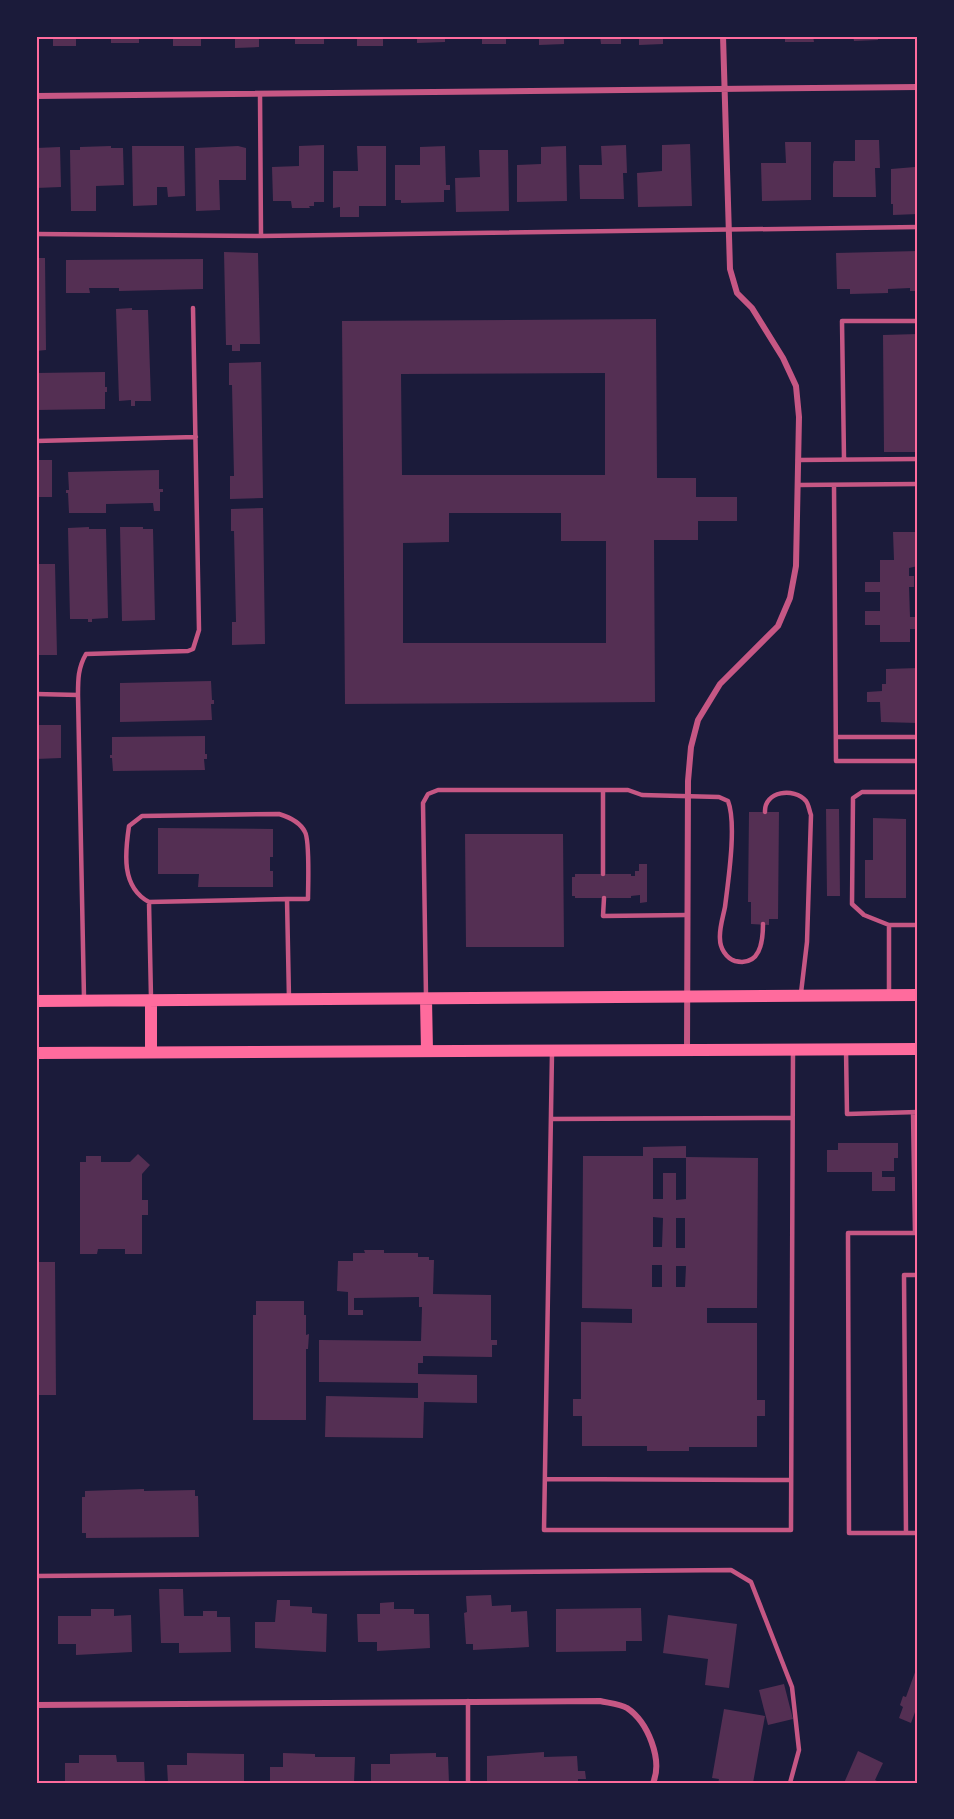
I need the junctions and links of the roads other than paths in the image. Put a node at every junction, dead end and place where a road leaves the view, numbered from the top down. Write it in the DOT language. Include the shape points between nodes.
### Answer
graph roads {
  1 [pos="723,36"];
  2 [pos="918,87"];
  3 [pos="724,90"];
  4 [pos="260,94"];
  5 [pos="36,96"];
  6 [pos="918,226"];
  7 [pos="728,229"];
  8 [pos="36,234"];
  9 [pos="261,236"];
  10 [pos="193,308"];
  11 [pos="918,321"];
  12 [pos="196,437"];
  13 [pos="36,441"];
  14 [pos="844,459"];
  15 [pos="918,459"];
  16 [pos="798,460"];
  17 [pos="918,484"];
  18 [pos="798,485"];
  19 [pos="834,485"];
  20 [pos="36,694"];
  21 [pos="78,694"];
  22 [pos="836,737"];
  23 [pos="918,737"];
  24 [pos="918,761"];
  25 [pos="603,790"];
  26 [pos="918,792"];
  27 [pos="688,796"];
  28 [pos="765,812"];
  29 [pos="603,874"];
  30 [pos="604,898"];
  31 [pos="287,899"];
  32 [pos="149,902"];
  33 [pos="687,915"];
  34 [pos="36,924"];
  35 [pos="763,924"];
  36 [pos="889,925"];
  37 [pos="918,925"];
  38 [pos="36,936"];
  39 [pos="36,950"];
  40 [pos="889,995"];
  41 [pos="918,995"];
  42 [pos="801,996"];
  43 [pos="686,997"];
  44 [pos="289,999"];
  45 [pos="426,999"];
  46 [pos="151,1000"];
  47 [pos="36,1001"];
  48 [pos="84,1001"];
  49 [pos="918,1049"];
  50 [pos="552,1050"];
  51 [pos="687,1050"];
  52 [pos="793,1050"];
  53 [pos="846,1050"];
  54 [pos="427,1051"];
  55 [pos="151,1052"];
  56 [pos="36,1053"];
  57 [pos="915,1113"];
  58 [pos="792,1118"];
  59 [pos="551,1119"];
  60 [pos="916,1233"];
  61 [pos="918,1275"];
  62 [pos="545,1479"];
  63 [pos="791,1480"];
  64 [pos="906,1533"];
  65 [pos="918,1533"];
  66 [pos="36,1576"];
  67 [pos="468,1701"];
  68 [pos="36,1705"];
  69 [pos="468,1783"];
  70 [pos="653,1783"];
  71 [pos="790,1783"];
  1 -- 3 [label="street"];
  2 -- 3 [label="street"];
  3 -- 4 [label="street"];
  3 -- 7 [label="street"];
  4 -- 5 [label="street"];
  4 -- 9 [label="lane"];
  6 -- 7 [label="lane"];
  7 -- 9 [label="lane"];
  7 -- 16 [label="street" via="730,269 737,293 752,308 796,386"];
  8 -- 9 [label="lane"];
  10 -- 12 [label="lane"];
  11 -- 14 [label="lane" via="842,321"];
  12 -- 13 [label="lane"];
  12 -- 21 [label="lane" via="196,643 188,651 86,654 78,672"];
  14 -- 15 [label="lane"];
  14 -- 16 [label="lane"];
  16 -- 18 [label="street"];
  17 -- 19 [label="lane"];
  18 -- 19 [label="lane"];
  18 -- 27 [label="street" via="796,566 790,598 778,626 720,684 698,720 690,747"];
  19 -- 22 [label="lane"];
  20 -- 21 [label="lane"];
  21 -- 48 [label="lane"];
  22 -- 23 [label="lane"];
  22 -- 24 [label="lane" via="836,761"];
  25 -- 27 [label="lane"];
  25 -- 29 [label="lane"];
  25 -- 45 [label="lane" via="438,790 428,794 423,803"];
  26 -- 36 [label="lane" via="862,792 853,798 852,904 864,915"];
  27 -- 33 [label="street"];
  27 -- 35 [label="lane" via="719,797 728,801 731,809 733,822 719,938 722,950 735,961 754,958 761,949"];
  28 -- 42 [label="lane" via="770,797 790,794 801,797 811,815 807,942"];
  30 -- 33 [label="lane" via="603,916"];
  31 -- 32 [label="lane"];
  31 -- 32 [label="lane" via="308,899 307,834 290,818 279,814 142,816 129,826 127,870 138,896"];
  31 -- 44 [label="lane"];
  32 -- 46 [label="lane"];
  33 -- 43 [label="street"];
  34 -- 38 [label="lane"];
  36 -- 37 [label="lane"];
  36 -- 40 [label="lane"];
  38 -- 39 [label="lane"];
  39 -- 47 [label="lane"];
  40 -- 41 [label="main road"];
  40 -- 42 [label="main road"];
  42 -- 43 [label="main road"];
  43 -- 45 [label="main road"];
  43 -- 51 [label="street"];
  44 -- 45 [label="main road"];
  44 -- 46 [label="main road"];
  45 -- 54 [label="main road"];
  46 -- 48 [label="main road"];
  46 -- 55 [label="main road"];
  47 -- 48 [label="main road"];
  49 -- 53 [label="main road"];
  50 -- 51 [label="main road"];
  50 -- 54 [label="main road"];
  50 -- 59 [label="lane"];
  51 -- 52 [label="main road"];
  52 -- 53 [label="main road"];
  52 -- 58 [label="lane"];
  53 -- 57 [label="lane" via="847,1114"];
  54 -- 55 [label="main road"];
  55 -- 56 [label="main road"];
  57 -- 60 [label="lane"];
  58 -- 59 [label="lane"];
  58 -- 63 [label="lane"];
  59 -- 62 [label="lane"];
  60 -- 64 [label="lane" via="848,1233 849,1533"];
  61 -- 64 [label="lane" via="904,1275"];
  62 -- 63 [label="lane"];
  62 -- 63 [label="lane" via="544,1530 791,1530"];
  64 -- 65 [label="lane"];
  66 -- 71 [label="lane" via="731,1570 751,1582 792,1687 799,1750"];
  67 -- 68 [label="street"];
  67 -- 69 [label="lane"];
  67 -- 70 [label="street" via="600,1701 626,1707 646,1727 651,1738 657,1773"];
}
